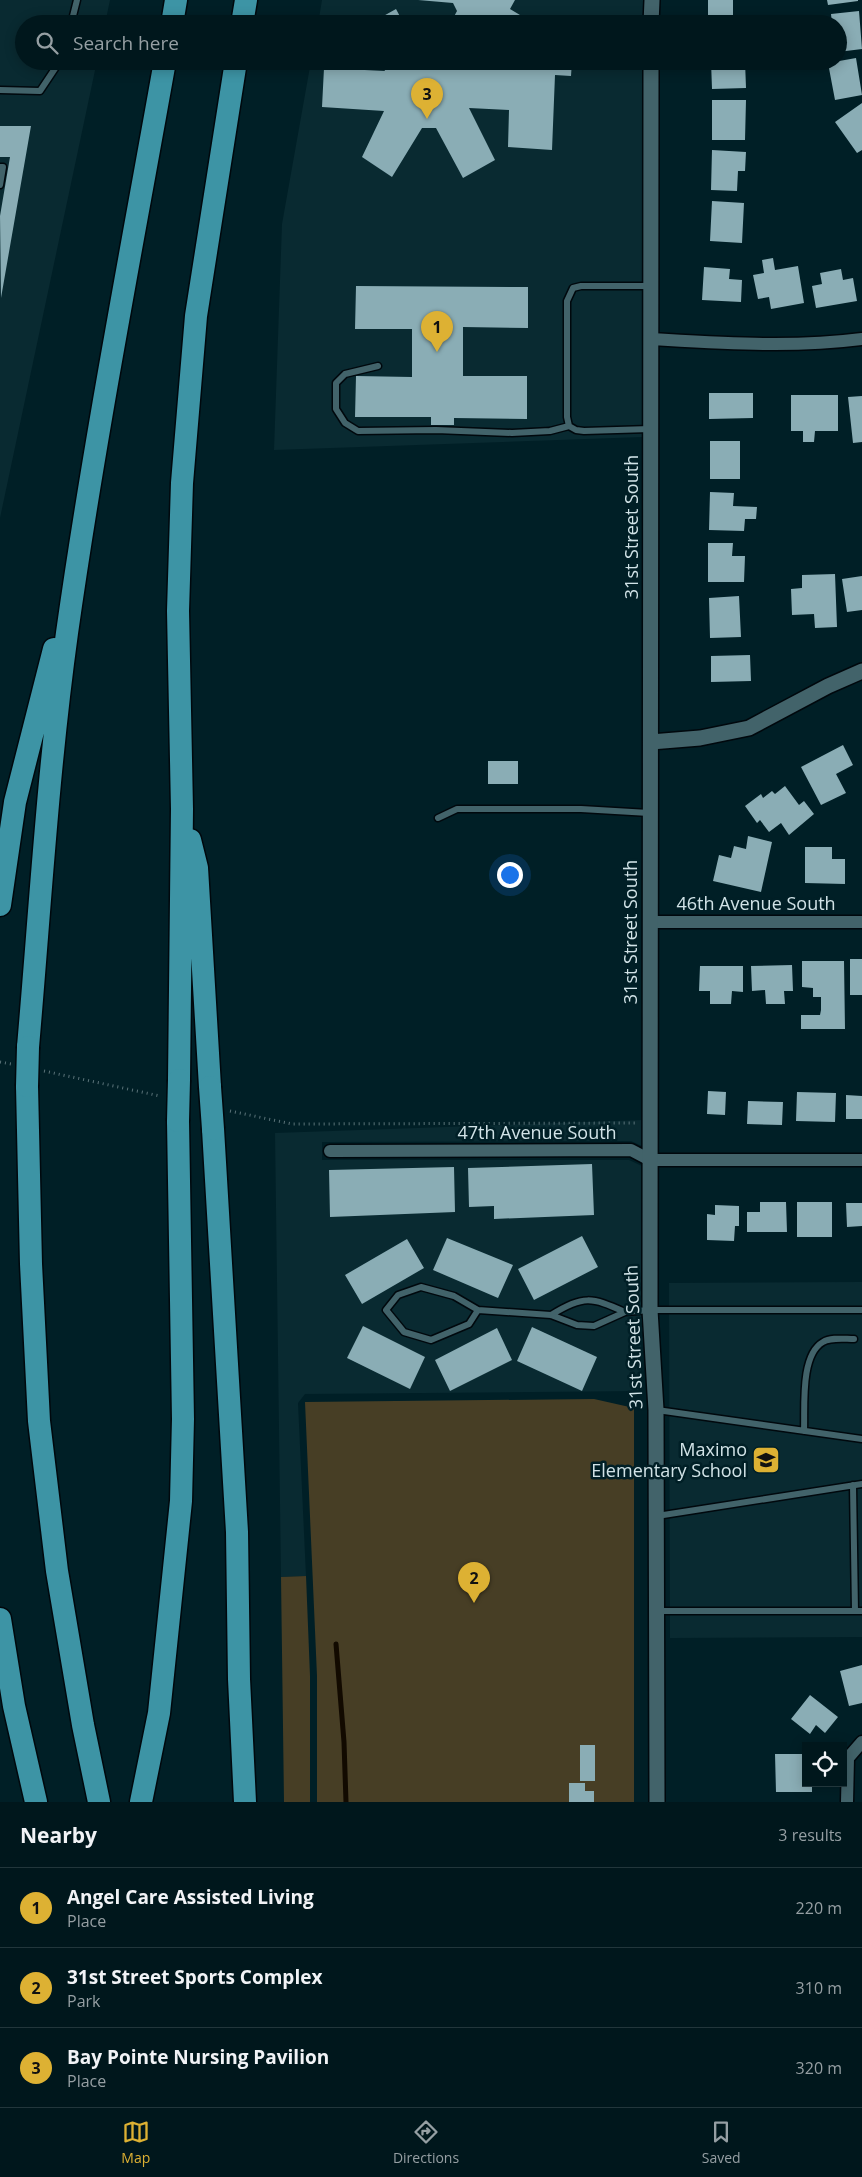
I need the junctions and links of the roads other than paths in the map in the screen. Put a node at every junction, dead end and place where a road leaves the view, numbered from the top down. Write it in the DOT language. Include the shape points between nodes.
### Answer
graph roads {
  1 [pos="77,0"];
  2 [pos="176,0"];
  3 [pos="246,0"];
  4 [pos="652,0"];
  5 [pos="73,15"];
  6 [pos="174,15"];
  7 [pos="244,15"];
  8 [pos="652,15"];
  9 [pos="54,70"];
  10 [pos="163,70"];
  11 [pos="235,70"];
  12 [pos="651,70"];
  13 [pos="0,90"];
  14 [pos="0,167"];
  15 [pos="0,185"];
  16 [pos="651,286"];
  17 [pos="862,338"];
  18 [pos="651,339"];
  19 [pos="378,366"];
  20 [pos="570,426"];
  21 [pos="651,429"];
  22 [pos="84,529"];
  23 [pos="862,671"];
  24 [pos="651,742"];
  25 [pos="182,809"];
  26 [pos="651,813"];
  27 [pos="438,818"];
  28 [pos="0,905"];
  29 [pos="650,922"];
  30 [pos="862,922"];
  31 [pos="330,1151"];
  32 [pos="650,1160"];
  33 [pos="862,1160"];
  34 [pos="478,1310"];
  35 [pos="650,1310"];
  36 [pos="862,1310"];
  37 [pos="625,1312"];
  38 [pos="551,1315"];
  39 [pos="854,1339"];
  40 [pos="656,1410"];
  41 [pos="804,1431"];
  42 [pos="862,1439"];
  43 [pos="862,1484"];
  44 [pos="852,1485"];
  45 [pos="657,1516"];
  46 [pos="657,1611"];
  47 [pos="859,1611"];
  48 [pos="0,1619"];
  49 [pos="862,1742"];
  50 [pos="36,1802"];
  51 [pos="99,1802"];
  52 [pos="141,1802"];
  53 [pos="245,1802"];
  54 [pos="657,1802"];
  55 [pos="847,1802"];
  1 -- 5 [label="lane"];
  2 -- 6 [label="highway"];
  3 -- 7 [label="highway"];
  4 -- 8 [label="street"];
  9 -- 13 [label="lane" via="40,91"];
  10 -- 22 [label="highway"];
  11 -- 25 [label="highway" via="196,316 182,483 178,611"];
  12 -- 16 [label="street, 31st Street South"];
  14 -- 15 [label="lane" via="3,167"];
  16 -- 18 [label="street, 31st Street South"];
  16 -- 20 [label="lane" via="581,286 573,288 569,294 567,417"];
  17 -- 18 [label="street" via="790,345"];
  18 -- 21 [label="street, 31st Street South"];
  19 -- 20 [label="lane" via="345,374 336,383 336,409 345,423 358,431 512,433 550,431"];
  20 -- 21 [label="lane" via="584,431"];
  21 -- 24 [label="street, 31st Street South"];
  22 -- 28 [label="highway" via="15,802"];
  22 -- 51 [label="highway" via="67,634 54,748 28,1067 31,1264 39,1420 57,1571"];
  23 -- 24 [label="street" via="749,728 700,738"];
  24 -- 26 [label="street, 31st Street South"];
  25 -- 52 [label="highway, bridge" via="172,1089 178,1122 183,1420 181,1501 159,1713"];
  25 -- 53 [label="highway, bridge" via="197,868 237,1532"];
  26 -- 27 [label="lane" via="457,809"];
  26 -- 29 [label="street, 31st Street South"];
  29 -- 30 [label="street, 46th Avenue South"];
  29 -- 32 [label="street, 31st Street South"];
  31 -- 32 [label="street, 47th Avenue South" via="631,1150"];
  32 -- 33 [label="street, 47th Avenue South"];
  32 -- 35 [label="street, 31st Street South"];
  34 -- 34 [label="lane" via="454,1296 421,1287 398,1295 386,1310 404,1332 431,1340 469,1324"];
  34 -- 38 [label="lane"];
  35 -- 36 [label="lane"];
  35 -- 37 [label="lane"];
  35 -- 40 [label="street, 31st Street South"];
  37 -- 38 [label="lane" via="594,1326 578,1325"];
  37 -- 38 [label="lane" via="600,1301 584,1300"];
  39 -- 41 [label="lane" via="823,1341 814,1350 806,1377"];
  40 -- 41 [label="lane"];
  40 -- 45 [label="street, 31st Street South"];
  41 -- 42 [label="lane"];
  43 -- 44 [label="lane"];
  44 -- 45 [label="lane"];
  44 -- 47 [label="lane"];
  45 -- 46 [label="street, 31st Street South"];
  46 -- 47 [label="lane"];
  46 -- 54 [label="street, 31st Street South"];
  48 -- 50 [label="highway" via="14,1706"];
  49 -- 55 [label="street" via="848,1758"];
}
